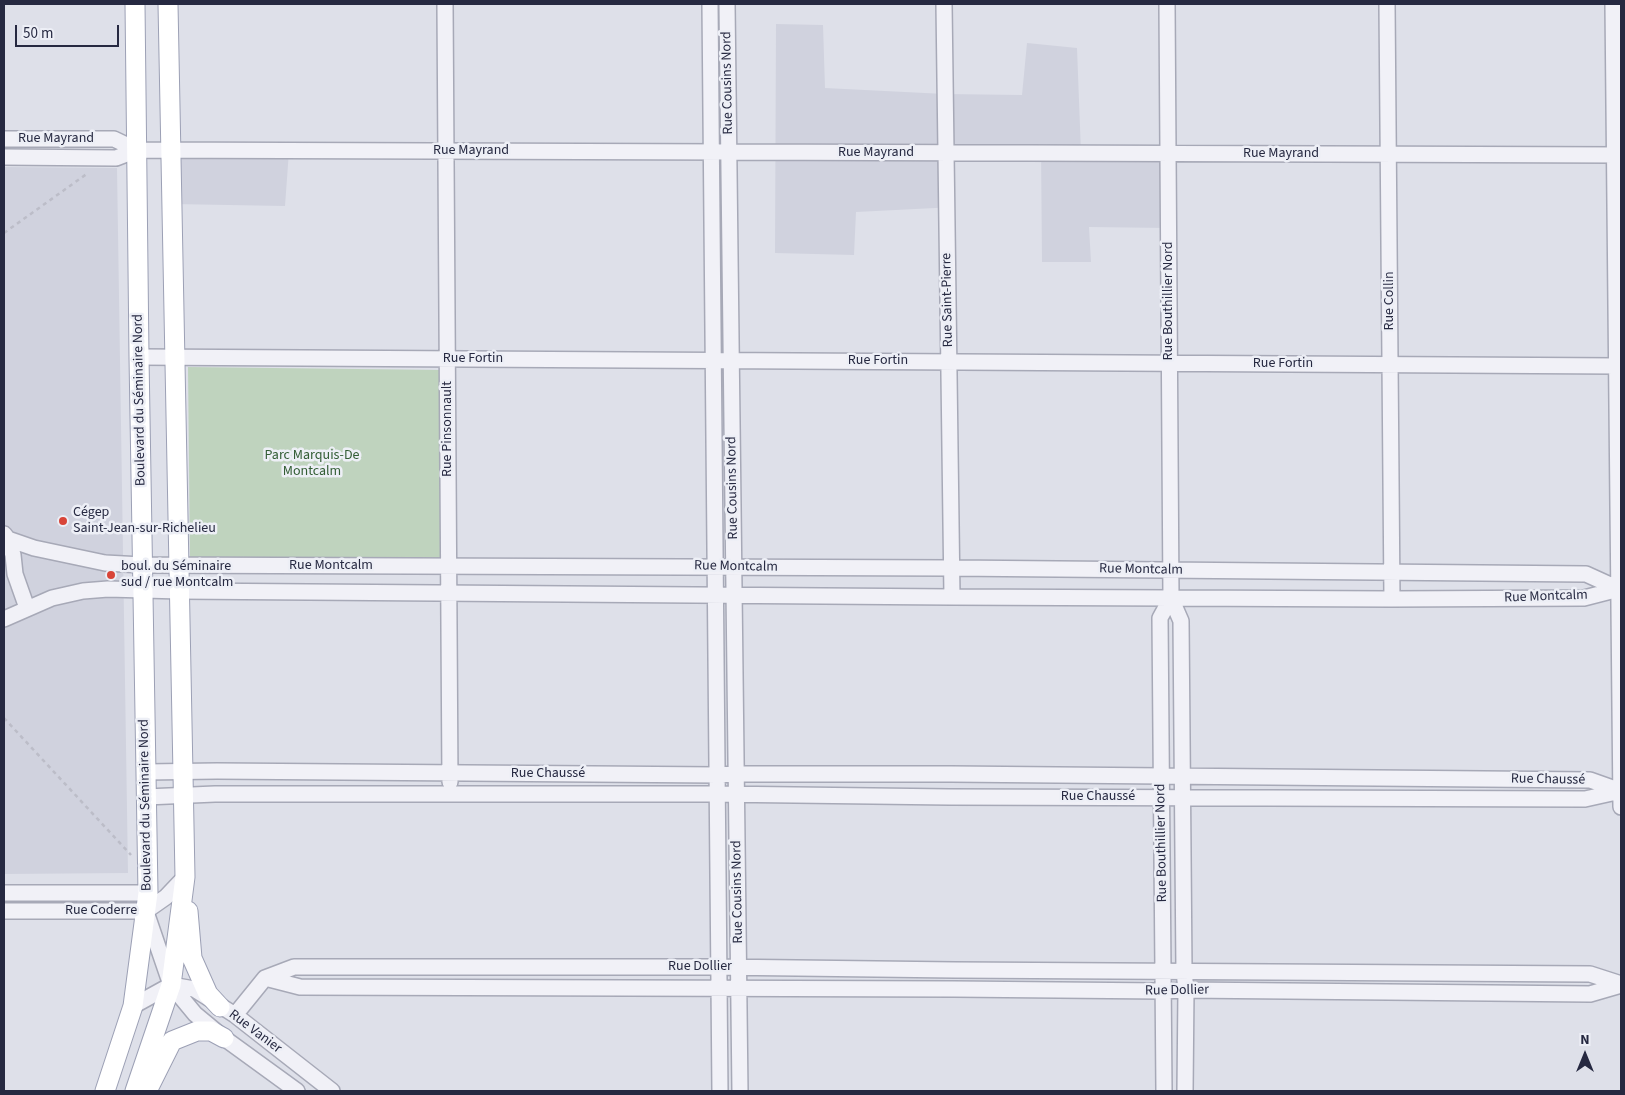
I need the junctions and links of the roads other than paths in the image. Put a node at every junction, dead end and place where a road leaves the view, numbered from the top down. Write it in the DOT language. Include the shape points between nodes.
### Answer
graph roads {
  1 [pos="135,4"];
  2 [pos="168,4"];
  3 [pos="445,4"];
  4 [pos="710,4"];
  5 [pos="727,4"];
  6 [pos="944,4"];
  7 [pos="1166,4"];
  8 [pos="1387,4"];
  9 [pos="1613,4"];
  10 [pos="4,138"];
  11 [pos="137,150"];
  12 [pos="171,150"];
  13 [pos="446,151"];
  14 [pos="711,152"];
  15 [pos="729,152"];
  16 [pos="946,153"];
  17 [pos="1168,154"];
  18 [pos="1388,154"];
  19 [pos="1618,155"];
  20 [pos="4,157"];
  21 [pos="138,357"];
  22 [pos="175,357"];
  23 [pos="447,359"];
  24 [pos="713,360"];
  25 [pos="732,360"];
  26 [pos="949,362"];
  27 [pos="1169,363"];
  28 [pos="1390,364"];
  29 [pos="1617,366"];
  30 [pos="6,537"];
  31 [pos="142,565"];
  32 [pos="180,566"];
  33 [pos="449,566"];
  34 [pos="715,567"];
  35 [pos="734,568"];
  36 [pos="952,568"];
  37 [pos="1171,571"];
  38 [pos="1392,571"];
  39 [pos="1619,589"];
  40 [pos="143,590"];
  41 [pos="180,591"];
  42 [pos="449,593"];
  43 [pos="715,594"];
  44 [pos="734,595"];
  45 [pos="952,597"];
  46 [pos="1171,598"];
  47 [pos="1392,598"];
  48 [pos="27,608"];
  49 [pos="4,619"];
  50 [pos="146,772"];
  51 [pos="182,772"];
  52 [pos="450,774"];
  53 [pos="736,774"];
  54 [pos="951,774"];
  55 [pos="717,775"];
  56 [pos="1161,777"];
  57 [pos="1182,777"];
  58 [pos="1396,778"];
  59 [pos="1621,791"];
  60 [pos="717,794"];
  61 [pos="183,795"];
  62 [pos="450,795"];
  63 [pos="737,795"];
  64 [pos="146,797"];
  65 [pos="950,797"];
  66 [pos="1163,798"];
  67 [pos="1183,798"];
  68 [pos="1396,798"];
  69 [pos="1621,807"];
  70 [pos="185,877"];
  71 [pos="4,892"];
  72 [pos="147,902"];
  73 [pos="4,911"];
  74 [pos="445,967"];
  75 [pos="718,967"];
  76 [pos="739,968"];
  77 [pos="955,970"];
  78 [pos="1163,971"];
  79 [pos="1184,971"];
  80 [pos="1398,972"];
  81 [pos="265,978"];
  82 [pos="171,985"];
  83 [pos="1621,985"];
  84 [pos="445,988"];
  85 [pos="719,988"];
  86 [pos="739,989"];
  87 [pos="954,989"];
  88 [pos="1186,990"];
  89 [pos="1162,991"];
  90 [pos="1400,992"];
  91 [pos="133,1006"];
  92 [pos="228,1011"];
  93 [pos="224,1038"];
  94 [pos="105,1091"];
  95 [pos="135,1091"];
  96 [pos="147,1091"];
  97 [pos="296,1091"];
  98 [pos="332,1091"];
  99 [pos="720,1091"];
  100 [pos="740,1091"];
  101 [pos="1164,1091"];
  102 [pos="1185,1091"];
  1 -- 11 [label="main road, Boulevard du Séminaire Nord"];
  2 -- 12 [label="main road"];
  3 -- 13 [label="street, Rue Pinsonnault"];
  4 -- 14 [label="street, Rue Cousins Nord"];
  5 -- 15 [label="street, Rue Cousins Nord"];
  6 -- 16 [label="street, Rue Saint-Pierre"];
  7 -- 17 [label="street, Rue Bouthillier Nord"];
  8 -- 18 [label="street, Rue Collin"];
  9 -- 19 [label="street"];
  10 -- 11 [label="street, Rue Mayrand" via="114,140"];
  11 -- 12 [label="street, Rue Mayrand"];
  11 -- 20 [label="street, Rue Mayrand" via="116,158"];
  11 -- 21 [label="main road, Boulevard du Séminaire Nord"];
  12 -- 13 [label="street, Rue Mayrand"];
  12 -- 22 [label="main road"];
  13 -- 14 [label="street, Rue Mayrand"];
  13 -- 23 [label="street, Rue Pinsonnault"];
  14 -- 15 [label="street, Rue Mayrand"];
  14 -- 24 [label="street, Rue Cousins Nord"];
  15 -- 16 [label="street, Rue Mayrand"];
  15 -- 25 [label="street, Rue Cousins Nord"];
  16 -- 17 [label="street, Rue Mayrand"];
  16 -- 26 [label="street, Rue Saint-Pierre"];
  17 -- 18 [label="street, Rue Mayrand"];
  17 -- 27 [label="street, Rue Bouthillier Nord"];
  18 -- 19 [label="street, Rue Mayrand"];
  18 -- 28 [label="street, Rue Collin"];
  19 -- 29 [label="street"];
  21 -- 22 [label="street, Rue Fortin"];
  21 -- 31 [label="main road, Boulevard du Séminaire Nord"];
  22 -- 23 [label="street, Rue Fortin"];
  22 -- 32 [label="main road"];
  23 -- 24 [label="street, Rue Fortin"];
  23 -- 33 [label="street, Rue Pinsonnault"];
  24 -- 25 [label="street, Rue Fortin"];
  24 -- 34 [label="street, Rue Cousins Nord"];
  25 -- 26 [label="street, Rue Fortin"];
  25 -- 35 [label="street, Rue Cousins Nord"];
  26 -- 27 [label="street, Rue Fortin"];
  26 -- 36 [label="street, Rue Saint-Pierre"];
  27 -- 28 [label="street, Rue Fortin"];
  27 -- 37 [label="street, Rue Bouthillier Nord"];
  28 -- 29 [label="street, Rue Fortin"];
  28 -- 38 [label="street, Rue Collin"];
  29 -- 39 [label="street"];
  30 -- 31 [label="street, Rue Montcalm" via="34,548 105,563"];
  30 -- 48 [label="street"];
  31 -- 32 [label="street, Rue Montcalm"];
  31 -- 40 [label="main road, Boulevard du Séminaire Nord"];
  32 -- 33 [label="street, Rue Montcalm"];
  32 -- 41 [label="main road"];
  33 -- 34 [label="street, Rue Montcalm"];
  33 -- 42 [label="street, Rue Pinsonnault"];
  34 -- 35 [label="street, Rue Montcalm"];
  34 -- 43 [label="street, Rue Cousins Nord"];
  35 -- 36 [label="street, Rue Montcalm"];
  35 -- 44 [label="street, Rue Cousins Nord"];
  36 -- 37 [label="street, Rue Montcalm"];
  36 -- 45 [label="street, Rue Saint-Pierre"];
  37 -- 38 [label="street, Rue Montcalm"];
  37 -- 46 [label="street, Rue Bouthillier Nord"];
  38 -- 39 [label="street, Rue Montcalm" via="1586,574"];
  38 -- 47 [label="street, Rue Collin"];
  39 -- 47 [label="street, Rue Montcalm" via="1584,598"];
  39 -- 59 [label="street"];
  40 -- 41 [label="street, Rue Montcalm"];
  40 -- 48 [label="street, Rue Montcalm" via="83,591"];
  40 -- 50 [label="main road, Boulevard du Séminaire Nord"];
  41 -- 42 [label="street, Rue Montcalm"];
  41 -- 51 [label="main road"];
  42 -- 43 [label="street, Rue Montcalm"];
  42 -- 52 [label="street, Rue Pinsonnault"];
  43 -- 44 [label="street, Rue Montcalm"];
  43 -- 55 [label="street, Rue Cousins Nord"];
  44 -- 45 [label="street, Rue Montcalm"];
  44 -- 53 [label="street, Rue Cousins Nord"];
  45 -- 46 [label="street, Rue Montcalm"];
  46 -- 47 [label="street, Rue Montcalm"];
  46 -- 56 [label="street, Rue Bouthillier Nord" via="1160,618"];
  46 -- 57 [label="street, Rue Bouthillier Nord" via="1181,621"];
  48 -- 49 [label="street, Rue Montcalm"];
  50 -- 51 [label="street, Rue Chaussé"];
  50 -- 64 [label="main road, Boulevard du Séminaire Nord"];
  51 -- 52 [label="street, Rue Chaussé"];
  51 -- 61 [label="main road"];
  52 -- 55 [label="street, Rue Chaussé"];
  52 -- 62 [label="street, Rue Pinsonnault"];
  53 -- 54 [label="street, Rue Chaussé"];
  53 -- 55 [label="street, Rue Chaussé"];
  53 -- 63 [label="street, Rue Cousins Nord"];
  54 -- 56 [label="street, Rue Chaussé"];
  54 -- 65 [label="street"];
  55 -- 60 [label="street, Rue Cousins Nord"];
  56 -- 57 [label="street, Rue Chaussé"];
  56 -- 66 [label="street, Rue Bouthillier Nord"];
  57 -- 58 [label="street, Rue Chaussé"];
  57 -- 67 [label="street, Rue Bouthillier Nord"];
  58 -- 59 [label="street, Rue Chaussé" via="1590,780"];
  58 -- 68 [label="street"];
  59 -- 68 [label="street, Rue Chaussé" via="1586,798"];
  59 -- 69 [label="street"];
  60 -- 62 [label="street, Rue Chaussé"];
  60 -- 63 [label="street, Rue Chaussé"];
  60 -- 75 [label="street, Rue Cousins Nord"];
  61 -- 62 [label="street, Rue Chaussé"];
  61 -- 64 [label="street, Rue Chaussé"];
  61 -- 70 [label="main road"];
  63 -- 65 [label="street, Rue Chaussé"];
  63 -- 76 [label="street, Rue Cousins Nord"];
  64 -- 72 [label="main road, Boulevard du Séminaire Nord"];
  65 -- 66 [label="street, Rue Chaussé"];
  66 -- 67 [label="street, Rue Chaussé"];
  66 -- 78 [label="street, Rue Bouthillier Nord"];
  67 -- 68 [label="street, Rue Chaussé"];
  67 -- 79 [label="street, Rue Bouthillier Nord"];
  70 -- 72 [label="street, Rue Coderre" via="166,897"];
  70 -- 82 [label="main road"];
  70 -- 92 [label="main road" via="192,958 208,994"];
  71 -- 72 [label="street, Rue Coderre"];
  72 -- 73 [label="street, Rue Coderre"];
  72 -- 82 [label="street, Rue Vanier"];
  72 -- 91 [label="main road, Boulevard du Séminaire Nord"];
  74 -- 75 [label="street, Rue Dollier"];
  74 -- 81 [label="street, Rue Dollier" via="294,967"];
  74 -- 84 [label="street"];
  75 -- 76 [label="street, Rue Dollier"];
  75 -- 85 [label="street, Rue Cousins Nord"];
  76 -- 77 [label="street, Rue Dollier"];
  76 -- 86 [label="street, Rue Cousins Nord"];
  77 -- 78 [label="street, Rue Dollier"];
  77 -- 87 [label="street"];
  78 -- 79 [label="street, Rue Dollier"];
  78 -- 89 [label="street, Rue Bouthillier Nord"];
  79 -- 80 [label="street, Rue Dollier"];
  79 -- 88 [label="street, Rue Bouthillier Nord"];
  80 -- 83 [label="street, Rue Dollier" via="1590,974"];
  80 -- 90 [label="street"];
  81 -- 84 [label="street, Rue Dollier" via="300,987"];
  81 -- 92 [label="street"];
  82 -- 91 [label="street"];
  82 -- 92 [label="street, Rue Vanier" via="194,989"];
  82 -- 93 [label="street, Rue Vanier" via="195,1014"];
  82 -- 95 [label="main road"];
  83 -- 90 [label="street, Rue Dollier" via="1590,994"];
  84 -- 85 [label="street, Rue Dollier"];
  85 -- 86 [label="street, Rue Dollier"];
  85 -- 99 [label="street, Rue Cousins Nord"];
  86 -- 87 [label="street, Rue Dollier"];
  86 -- 100 [label="street, Rue Cousins Nord"];
  87 -- 89 [label="street, Rue Dollier"];
  88 -- 89 [label="street, Rue Dollier"];
  88 -- 90 [label="street, Rue Dollier"];
  88 -- 102 [label="street, Rue Bouthillier Nord"];
  89 -- 101 [label="street, Rue Bouthillier Nord"];
  91 -- 94 [label="main road, Boulevard du Séminaire Nord"];
  92 -- 98 [label="street, Rue Vanier"];
  93 -- 96 [label="main road" via="211,1031 197,1031 172,1041"];
  93 -- 97 [label="street, Rue Vanier"];
}
